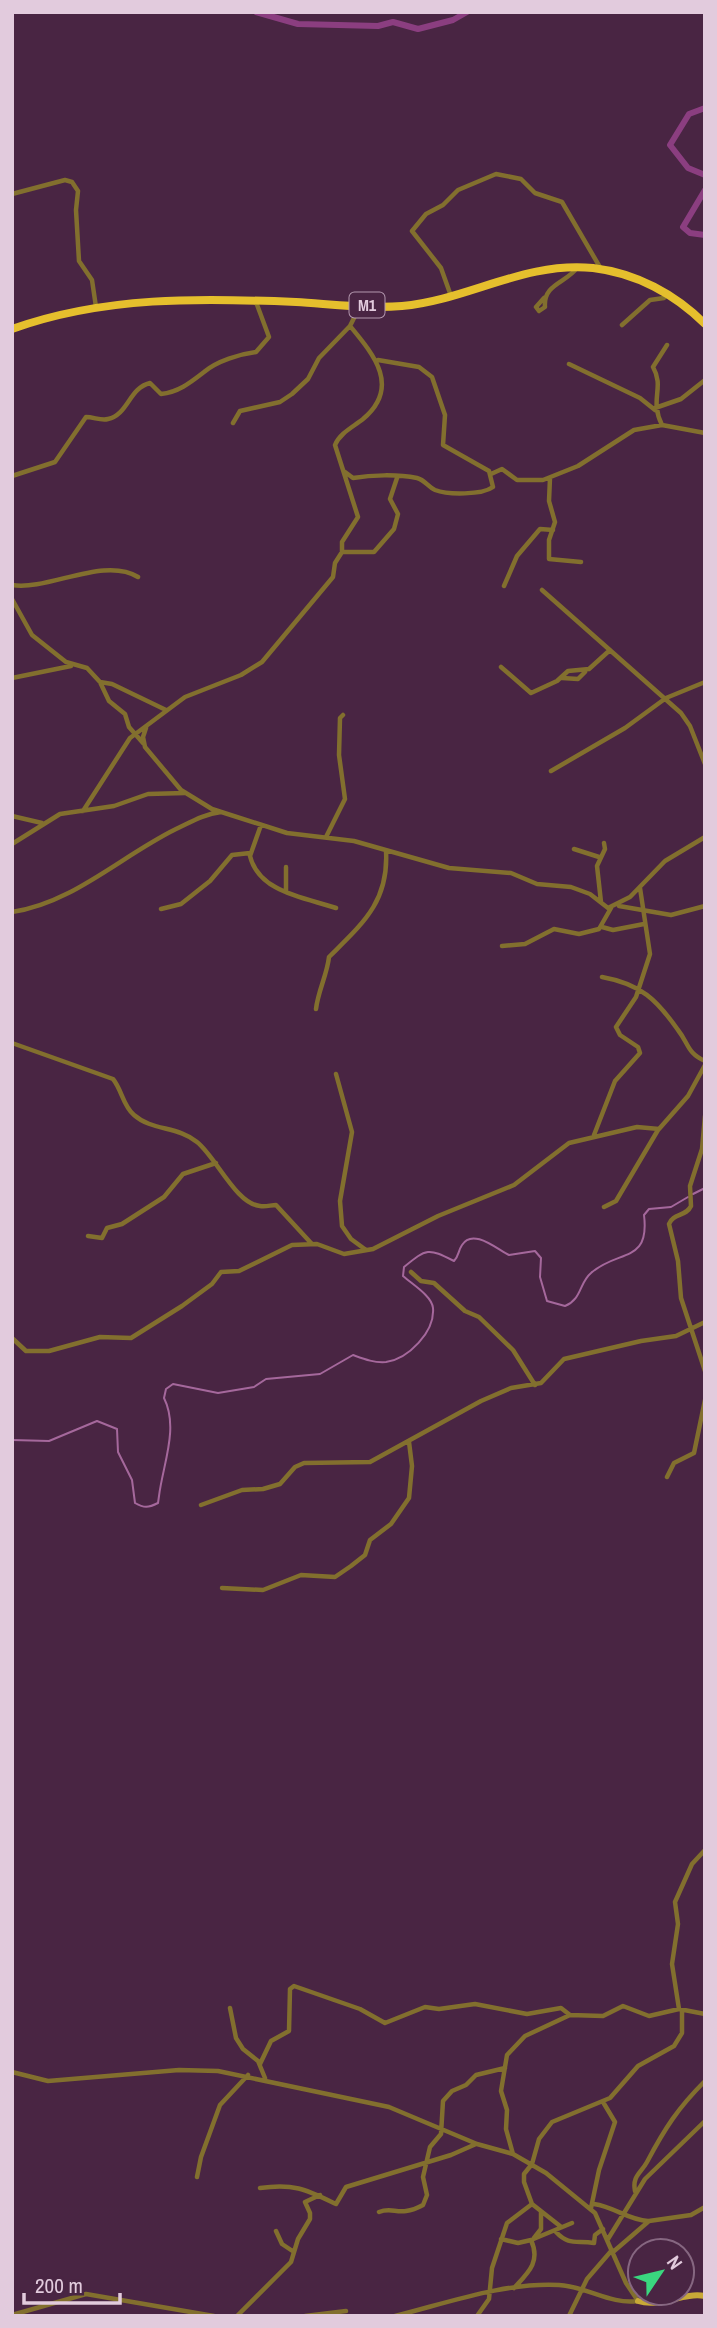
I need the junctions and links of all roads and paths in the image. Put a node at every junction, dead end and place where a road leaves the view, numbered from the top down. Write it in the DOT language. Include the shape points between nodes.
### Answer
graph roads {
  1 [pos="12,194"];
  2 [pos="578,267"];
  3 [pos="602,269"];
  4 [pos="668,294"];
  5 [pos="451,296"];
  6 [pos="544,298"];
  7 [pos="256,301"];
  8 [pos="360,305"];
  9 [pos="97,308"];
  10 [pos="705,324"];
  11 [pos="622,325"];
  12 [pos="350,326"];
  13 [pos="12,329"];
  14 [pos="667,345"];
  15 [pos="375,360"];
  16 [pos="569,364"];
  17 [pos="705,380"];
  18 [pos="655,409"];
  19 [pos="233,423"];
  20 [pos="662,425"];
  21 [pos="705,433"];
  22 [pos="344,471"];
  23 [pos="491,474"];
  24 [pos="12,476"];
  25 [pos="397,478"];
  26 [pos="550,478"];
  27 [pos="553,530"];
  28 [pos="342,552"];
  29 [pos="581,562"];
  30 [pos="138,577"];
  31 [pos="12,585"];
  32 [pos="504,586"];
  33 [pos="542,590"];
  34 [pos="12,599"];
  35 [pos="610,650"];
  36 [pos="75,664"];
  37 [pos="501,667"];
  38 [pos="12,678"];
  39 [pos="100,682"];
  40 [pos="705,682"];
  41 [pos="666,698"];
  42 [pos="166,710"];
  43 [pos="343,715"];
  44 [pos="146,728"];
  45 [pos="135,735"];
  46 [pos="144,744"];
  47 [pos="705,764"];
  48 [pos="551,771"];
  49 [pos="186,793"];
  50 [pos="83,811"];
  51 [pos="222,812"];
  52 [pos="12,816"];
  53 [pos="42,823"];
  54 [pos="261,825"];
  55 [pos="326,837"];
  56 [pos="705,837"];
  57 [pos="604,843"];
  58 [pos="12,844"];
  59 [pos="574,849"];
  60 [pos="386,851"];
  61 [pos="250,853"];
  62 [pos="599,857"];
  63 [pos="286,867"];
  64 [pos="640,887"];
  65 [pos="286,891"];
  66 [pos="601,903"];
  67 [pos="618,905"];
  68 [pos="705,906"];
  69 [pos="336,908"];
  70 [pos="611,908"];
  71 [pos="162,909"];
  72 [pos="642,911"];
  73 [pos="12,912"];
  74 [pos="645,924"];
  75 [pos="602,927"];
  76 [pos="502,946"];
  77 [pos="602,977"];
  78 [pos="639,988"];
  79 [pos="316,1009"];
  80 [pos="12,1043"];
  81 [pos="705,1063"];
  82 [pos="336,1074"];
  83 [pos="705,1116"];
  84 [pos="659,1129"];
  85 [pos="594,1135"];
  86 [pos="216,1163"];
  87 [pos="604,1208"];
  88 [pos="88,1236"];
  89 [pos="312,1243"];
  90 [pos="366,1251"];
  91 [pos="411,1272"];
  92 [pos="705,1322"];
  93 [pos="692,1328"];
  94 [pos="12,1338"];
  95 [pos="705,1371"];
  96 [pos="535,1385"];
  97 [pos="705,1400"];
  98 [pos="409,1442"];
  99 [pos="667,1477"];
  100 [pos="201,1504"];
  101 [pos="222,1588"];
  102 [pos="705,1850"];
  103 [pos="230,2008"];
  104 [pos="680,2010"];
  105 [pos="705,2014"];
  106 [pos="570,2015"];
  107 [pos="260,2064"];
  108 [pos="505,2068"];
  109 [pos="12,2072"];
  110 [pos="248,2075"];
  111 [pos="265,2078"];
  112 [pos="705,2081"];
  113 [pos="603,2102"];
  114 [pos="705,2120"];
  115 [pos="440,2128"];
  116 [pos="477,2144"];
  117 [pos="513,2154"];
  118 [pos="429,2160"];
  119 [pos="532,2164"];
  120 [pos="197,2176"];
  121 [pos="260,2188"];
  122 [pos="635,2192"];
  123 [pos="320,2195"];
  124 [pos="532,2204"];
  125 [pos="592,2206"];
  126 [pos="705,2207"];
  127 [pos="379,2212"];
  128 [pos="541,2212"];
  129 [pos="623,2213"];
  130 [pos="649,2221"];
  131 [pos="572,2223"];
  132 [pos="560,2226"];
  133 [pos="603,2229"];
  134 [pos="276,2231"];
  135 [pos="556,2232"];
  136 [pos="501,2239"];
  137 [pos="608,2239"];
  138 [pos="533,2240"];
  139 [pos="612,2251"];
  140 [pos="294,2252"];
  141 [pos="626,2278"];
  142 [pos="513,2288"];
  143 [pos="582,2288"];
  144 [pos="490,2293"];
  145 [pos="626,2301"];
  146 [pos="346,2311"];
  147 [pos="12,2315"];
  148 [pos="214,2316"];
  149 [pos="237,2316"];
  150 [pos="305,2316"];
  151 [pos="395,2316"];
  152 [pos="477,2316"];
  153 [pos="569,2316"];
  1 -- 9 [label="street" via="65,180 76,187 79,261 93,282"];
  2 -- 3 [label="highway, M1"];
  2 -- 5 [label="highway, M1" via="533,271"];
  2 -- 6 [label="street"];
  3 -- 4 [label="highway, M1"];
  3 -- 5 [label="street" via="562,202 535,193 521,179 496,174 458,190 412,231 441,268"];
  4 -- 10 [label="highway, M1"];
  4 -- 11 [label="street" via="650,300"];
  5 -- 8 [label="highway, M1" via="416,304"];
  7 -- 8 [label="highway, M1"];
  7 -- 9 [label="highway, M1" via="167,300"];
  7 -- 24 [label="street" via="269,337 256,352 243,352 207,369 178,391 161,394 144,384 118,415 86,417 55,462"];
  8 -- 12 [label="street"];
  9 -- 13 [label="highway, M1"];
  12 -- 15 [label="street"];
  12 -- 19 [label="street" via="287,398 240,411"];
  14 -- 18 [label="street" via="653,367 660,379"];
  15 -- 22 [label="street" via="383,383 373,407 335,445"];
  15 -- 23 [label="street" via="428,372 445,415 443,445"];
  16 -- 18 [label="street"];
  17 -- 18 [label="street" via="681,399"];
  18 -- 20 [label="street"];
  20 -- 21 [label="street"];
  20 -- 26 [label="street" via="629,431 603,452"];
  22 -- 25 [label="street" via="352,478 374,474"];
  22 -- 28 [label="street" via="358,517 343,539"];
  23 -- 25 [label="street" via="491,489 469,494 434,490 418,478"];
  23 -- 26 [label="street" via="502,469 517,480"];
  25 -- 28 [label="street" via="390,499 398,514 394,529 374,552"];
  26 -- 27 [label="street"];
  27 -- 29 [label="street" via="549,559"];
  27 -- 32 [label="street" via="540,529 526,543"];
  28 -- 42 [label="street" via="333,577 265,660 241,675 185,696"];
  30 -- 31 [label="street" via="104,572"];
  33 -- 35 [label="street"];
  34 -- 36 [label="street" via="32,635 54,655"];
  35 -- 37 [label="street" via="589,669 568,671 531,692"];
  35 -- 41 [label="street"];
  36 -- 38 [label="street"];
  36 -- 39 [label="street" via="87,668"];
  39 -- 42 [label="street"];
  39 -- 45 [label="street"];
  40 -- 41 [label="street"];
  41 -- 47 [label="street" via="687,720"];
  41 -- 48 [label="street"];
  42 -- 44 [label="street"];
  43 -- 55 [label="street" via="340,755 345,799"];
  44 -- 45 [label="street"];
  44 -- 46 [label="street"];
  45 -- 46 [label="street"];
  45 -- 50 [label="street" via="110,764 107,778"];
  46 -- 49 [label="street"];
  49 -- 50 [label="street" via="148,794"];
  49 -- 51 [label="street"];
  50 -- 53 [label="street" via="60,814"];
  51 -- 54 [label="street"];
  51 -- 73 [label="street" via="196,818 155,839 97,877 42,905"];
  52 -- 53 [label="street"];
  53 -- 58 [label="street"];
  54 -- 55 [label="street"];
  54 -- 61 [label="street"];
  55 -- 60 [label="street"];
  56 -- 64 [label="street" via="660,864"];
  57 -- 62 [label="street"];
  59 -- 62 [label="street"];
  60 -- 66 [label="street" via="449,868 511,873 537,884 572,887"];
  60 -- 79 [label="street" via="386,881 365,920 329,957"];
  61 -- 65 [label="street" via="257,870 273,886"];
  61 -- 71 [label="street" via="230,856 210,881 181,904"];
  62 -- 66 [label="street"];
  63 -- 65 [label="street"];
  64 -- 67 [label="street"];
  64 -- 72 [label="street"];
  65 -- 69 [label="street"];
  66 -- 70 [label="street"];
  67 -- 70 [label="street"];
  67 -- 72 [label="street"];
  68 -- 72 [label="street" via="671,915"];
  70 -- 75 [label="street"];
  72 -- 74 [label="street"];
  74 -- 75 [label="street"];
  74 -- 78 [label="street" via="650,954"];
  75 -- 76 [label="street" via="579,934 554,929 525,944"];
  77 -- 78 [label="street"];
  78 -- 81 [label="street" via="660,1004 687,1050"];
  78 -- 85 [label="street" via="616,1027 640,1053 615,1081"];
  80 -- 86 [label="street" via="113,1079 127,1109 142,1122 184,1134"];
  81 -- 84 [label="street" via="688,1096"];
  82 -- 90 [label="street" via="352,1132 341,1201 342,1226"];
  83 -- 93 [label="street" via="692,1201 689,1210 670,1220 669,1230 681,1298"];
  84 -- 85 [label="street" via="641,1126"];
  84 -- 87 [label="street" via="616,1201"];
  85 -- 90 [label="street" via="569,1143 505,1190"];
  86 -- 88 [label="street" via="183,1174 164,1197 107,1228 102,1238"];
  86 -- 89 [label="street" via="246,1201 276,1205"];
  89 -- 90 [label="street" via="344,1254"];
  89 -- 94 [label="street" via="288,1246 239,1271 221,1272 208,1287 131,1338 100,1337 26,1352"];
  91 -- 96 [label="street" via="421,1281 434,1283 465,1311 479,1317 513,1350"];
  92 -- 93 [label="street"];
  93 -- 95 [label="street"];
  93 -- 96 [label="street" via="676,1336 564,1359"];
  96 -- 98 [label="street" via="511,1388 481,1401"];
  97 -- 99 [label="street" via="694,1452 674,1463"];
  98 -- 100 [label="street" via="370,1462 299,1464 280,1483"];
  98 -- 101 [label="street" via="409,1498 391,1524 370,1540 365,1555 351,1566 335,1577 301,1574 263,1590"];
  102 -- 104 [label="street" via="692,1864 675,1902 678,1924 671,1964"];
  103 -- 107 [label="street" via="236,2038"];
  104 -- 105 [label="street"];
  104 -- 106 [label="street" via="649,2016 623,2006 603,2016"];
  104 -- 113 [label="street" via="682,2033 675,2044 638,2066"];
  106 -- 107 [label="street" via="561,2008 527,2014 475,2004 416,2008 385,2022 294,1986 289,1989 289,2031 271,2041"];
  106 -- 108 [label="street" via="521,2039 505,2057"];
  107 -- 111 [label="street"];
  108 -- 115 [label="street" via="482,2071 449,2093 441,2110"];
  108 -- 117 [label="street" via="501,2091"];
  109 -- 110 [label="street" via="48,2081 187,2069"];
  110 -- 111 [label="street"];
  110 -- 120 [label="street" via="220,2105"];
  111 -- 115 [label="street" via="389,2107"];
  112 -- 122 [label="street" via="670,2118 636,2175"];
  113 -- 119 [label="street" via="552,2122 539,2139"];
  113 -- 125 [label="street" via="615,2122"];
  114 -- 122 [label="street"];
  115 -- 116 [label="street"];
  115 -- 118 [label="street"];
  116 -- 117 [label="street"];
  116 -- 118 [label="street"];
  117 -- 119 [label="street"];
  118 -- 123 [label="street" via="346,2187 336,2203"];
  118 -- 127 [label="street" via="423,2177 427,2195 423,2205 404,2213"];
  119 -- 124 [label="street" via="524,2178"];
  119 -- 125 [label="street"];
  121 -- 123 [label="street" via="298,2186"];
  122 -- 129 [label="street"];
  123 -- 140 [label="street" via="305,2202 310,2220"];
  124 -- 128 [label="street"];
  124 -- 136 [label="street" via="509,2219"];
  125 -- 129 [label="street" via="610,2206"];
  125 -- 133 [label="street"];
  126 -- 130 [label="street" via="691,2215"];
  128 -- 132 [label="street"];
  128 -- 138 [label="street" via="541,2229"];
  129 -- 130 [label="street"];
  129 -- 137 [label="street"];
  130 -- 139 [label="street"];
  131 -- 132 [label="street"];
  132 -- 135 [label="street"];
  133 -- 135 [label="street" via="594,2243 576,2244"];
  133 -- 137 [label="street"];
  134 -- 140 [label="street" via="282,2244"];
  135 -- 138 [label="street"];
  136 -- 138 [label="street"];
  136 -- 144 [label="street"];
  137 -- 139 [label="street"];
  138 -- 142 [label="street" via="536,2255 531,2270"];
  139 -- 141 [label="street"];
  139 -- 143 [label="street" via="596,2265"];
  140 -- 149 [label="street" via="281,2275"];
  142 -- 143 [label="street"];
  142 -- 144 [label="street"];
  143 -- 145 [label="street"];
  143 -- 153 [label="street"];
  144 -- 151 [label="street"];
  144 -- 152 [label="street"];
  146 -- 150 [label="street"];
  147 -- 148 [label="street" via="86,2294"];
}
